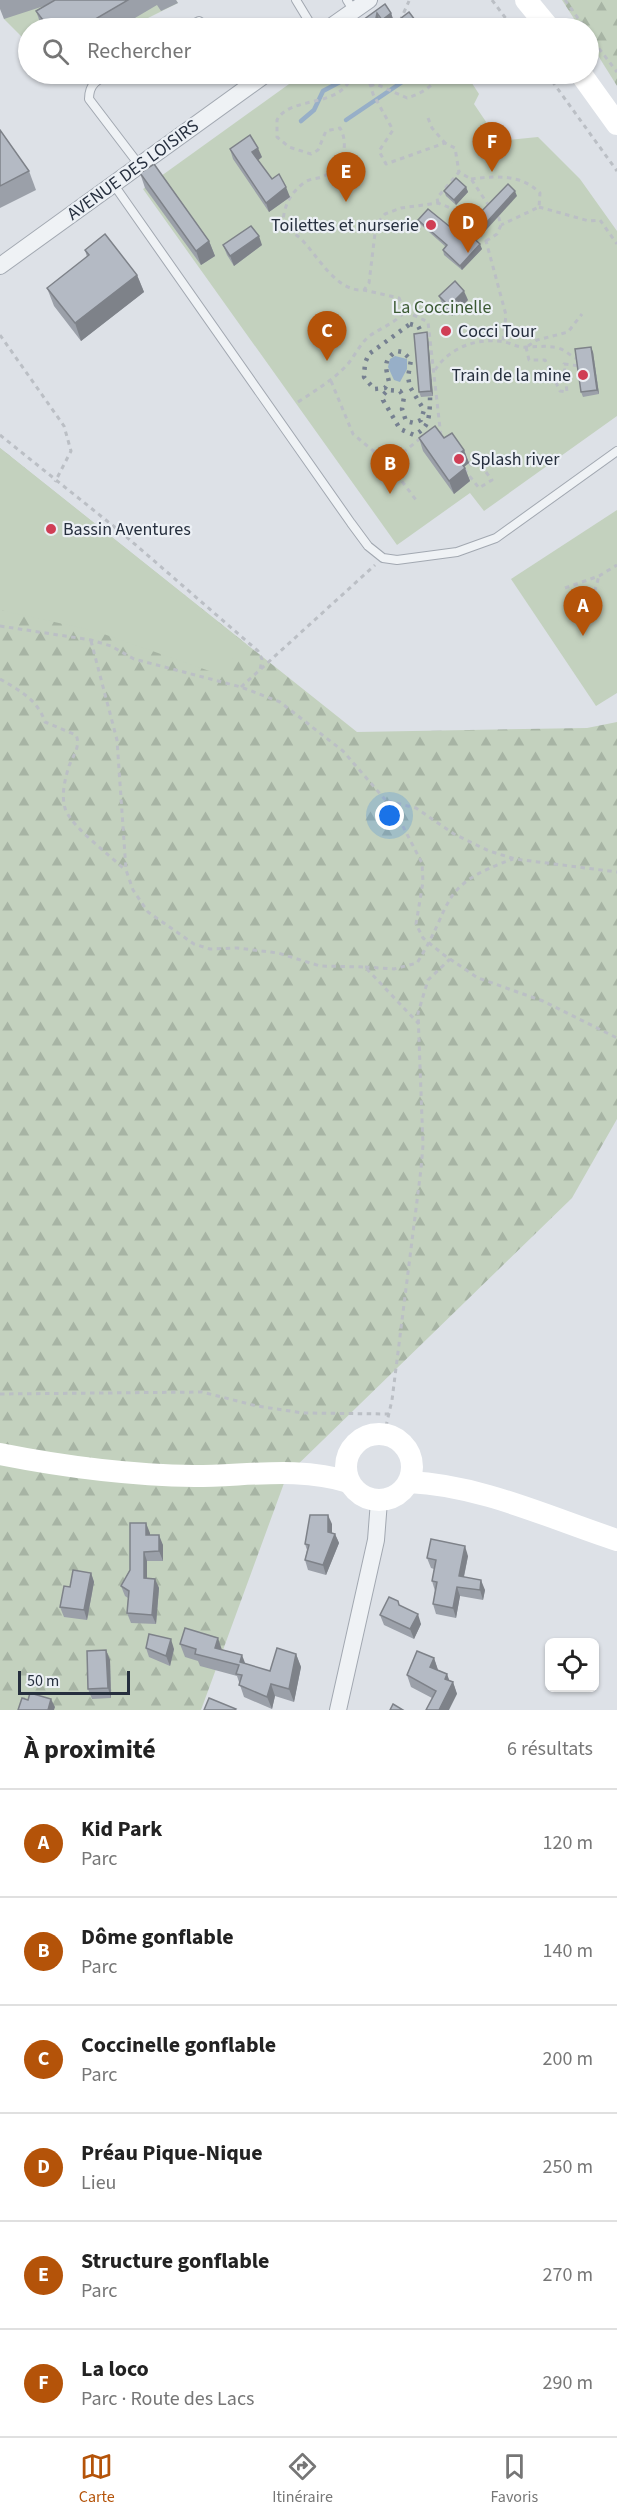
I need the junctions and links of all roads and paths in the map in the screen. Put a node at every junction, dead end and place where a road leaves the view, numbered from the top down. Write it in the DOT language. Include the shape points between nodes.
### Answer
graph roads {
  1 [pos="296,0"];
  2 [pos="369,0"];
  3 [pos="492,0"];
  4 [pos="565,0"];
  5 [pos="409,2"];
  6 [pos="350,6"];
  7 [pos="307,18"];
  8 [pos="339,18"];
  9 [pos="401,18"];
  10 [pos="506,18"];
  11 [pos="578,18"];
  12 [pos="599,48"];
  13 [pos="617,72"];
  14 [pos="93,84"];
  15 [pos="240,84"];
  16 [pos="346,84"];
  17 [pos="376,84"];
  18 [pos="376,84"];
  19 [pos="433,84"];
  20 [pos="554,84"];
  21 [pos="588,84"];
  22 [pos="370,86"];
  23 [pos="428,118"];
  24 [pos="617,124"];
  25 [pos="445,143"];
  26 [pos="140,166"];
  27 [pos="617,171"];
  28 [pos="459,172"];
  29 [pos="471,179"];
  30 [pos="114,185"];
  31 [pos="438,203"];
  32 [pos="539,207"];
  33 [pos="501,225"];
  34 [pos="486,241"];
  35 [pos="617,244"];
  36 [pos="0,266"];
  37 [pos="364,290"];
  38 [pos="405,311"];
  39 [pos="582,314"];
  40 [pos="0,335"];
  41 [pos="503,341"];
  42 [pos="433,344"];
  43 [pos="425,345"];
  44 [pos="526,347"];
  45 [pos="575,358"];
  46 [pos="584,360"];
  47 [pos="576,365"];
  48 [pos="434,372"];
  49 [pos="585,375"];
  50 [pos="331,381"];
  51 [pos="429,389"];
  52 [pos="436,399"];
  53 [pos="298,402"];
  54 [pos="438,423"];
  55 [pos="432,428"];
  56 [pos="427,433"];
  57 [pos="0,435"];
  58 [pos="447,446"];
  59 [pos="617,451"];
  60 [pos="462,456"];
  61 [pos="457,460"];
  62 [pos="389,464"];
  63 [pos="55,482"];
  64 [pos="416,500"];
  65 [pos="383,558"];
  66 [pos="617,565"];
  67 [pos="599,576"];
  68 [pos="566,588"];
  69 [pos="592,600"];
  70 [pos="0,626"];
  71 [pos="91,640"];
  72 [pos="260,670"];
  73 [pos="0,679"];
  74 [pos="241,687"];
  75 [pos="386,801"];
  76 [pos="515,858"];
  77 [pos="126,870"];
  78 [pos="617,872"];
  79 [pos="429,944"];
  80 [pos="450,959"];
  81 [pos="365,967"];
  82 [pos="418,1024"];
  83 [pos="617,1038"];
  84 [pos="0,1394"];
  85 [pos="387,1425"];
  86 [pos="350,1453"];
  87 [pos="0,1454"];
  88 [pos="410,1455"];
  89 [pos="250,1474"];
  90 [pos="349,1482"];
  91 [pos="409,1482"];
  92 [pos="484,1495"];
  93 [pos="379,1501"];
  94 [pos="617,1540"];
  95 [pos="338,1710"];
  1 -- 7 [label="lane"];
  2 -- 6 [label="street"];
  3 -- 10 [label="path"];
  4 -- 11 [label="path"];
  5 -- 9 [label="path"];
  6 -- 8 [label="street"];
  12 -- 13 [label="path"];
  14 -- 26 [label="lane" via="89,99"];
  15 -- 26 [label="street, AVENUE DES LOISIRS"];
  16 -- 37 [label="path" via="321,101 285,110 277,120 277,137 311,154 318,150 326,131 340,128 346,138 336,167 306,182 291,195 284,208 283,222 333,277"];
  17 -- 22 [label="path"];
  18 -- 19 [label="path" via="407,98"];
  20 -- 27 [label="path"];
  21 -- 24 [label="main road"];
  22 -- 25 [label="path" via="393,130 379,151 386,164"];
  23 -- 25 [label="path"];
  25 -- 28 [label="path" via="455,148"];
  26 -- 30 [label="street, AVENUE DES LOISIRS"];
  28 -- 29 [label="path"];
  28 -- 31 [label="path" via="437,198"];
  29 -- 32 [label="path" via="504,176 528,182 540,193"];
  29 -- 33 [label="path"];
  30 -- 36 [label="street, AVENUE DES LOISIRS"];
  30 -- 65 [label="lane" via="351,523"];
  31 -- 34 [label="path" via="458,211"];
  31 -- 37 [label="path" via="385,214 376,225 372,272"];
  32 -- 33 [label="path"];
  32 -- 35 [label="path" via="589,221 600,220"];
  33 -- 34 [label="path" via="497,234"];
  34 -- 41 [label="path" via="506,315"];
  37 -- 38 [label="path" via="399,298"];
  38 -- 42 [label="path" via="428,322"];
  38 -- 50 [label="path" via="365,340"];
  39 -- 44 [label="path" via="568,332"];
  40 -- 63 [label="path" via="64,426 71,451"];
  41 -- 44 [label="path"];
  41 -- 48 [label="path" via="464,346 449,353"];
  42 -- 43 [label="path"];
  42 -- 48 [label="path"];
  44 -- 45 [label="path" via="561,348"];
  44 -- 47 [label="path" via="529,360 545,360 560,391 567,392 564,364"];
  45 -- 46 [label="path"];
  45 -- 47 [label="path"];
  47 -- 49 [label="path" via="583,366"];
  48 -- 52 [label="path"];
  50 -- 53 [label="path"];
  50 -- 62 [label="path" via="352,434"];
  51 -- 52 [label="path"];
  52 -- 54 [label="path"];
  54 -- 55 [label="path"];
  54 -- 58 [label="path"];
  56 -- 62 [label="path"];
  57 -- 63 [label="path"];
  59 -- 65 [label="lane" via="487,543 432,556"];
  60 -- 61 [label="path" via="471,465 477,460 492,480 479,488"];
  62 -- 64 [label="path"];
  63 -- 72 [label="path" via="122,533 258,651 262,659"];
  65 -- 72 [label="path"];
  66 -- 67 [label="path"];
  67 -- 68 [label="path"];
  67 -- 69 [label="path"];
  70 -- 71 [label="path"];
  71 -- 74 [label="path" via="134,658"];
  71 -- 77 [label="path" via="117,740"];
  72 -- 74 [label="path"];
  73 -- 77 [label="path" via="29,698 41,710 45,722 76,735 79,741 64,784 65,808 72,820"];
  74 -- 75 [label="path" via="274,699 343,751"];
  75 -- 76 [label="path" via="416,808 469,843"];
  75 -- 79 [label="path" via="422,863 416,924"];
  76 -- 78 [label="path"];
  76 -- 79 [label="path" via="480,871 455,890"];
  77 -- 81 [label="path" via="133,890 148,912 194,944 210,949 269,951 320,966"];
  79 -- 80 [label="path"];
  79 -- 81 [label="path" via="417,963 394,969"];
  80 -- 82 [label="path" via="428,980"];
  80 -- 83 [label="path" via="478,978 543,1001"];
  81 -- 82 [label="path"];
  82 -- 85 [label="path" via="423,1145"];
  84 -- 85 [label="path" via="202,1392 257,1406"];
  85 -- 86 [label="main road" via="361,1440"];
  85 -- 88 [label="main road"];
  86 -- 89 [label="main road" via="320,1463"];
  86 -- 90 [label="main road" via="346,1471"];
  87 -- 89 [label="main road" via="74,1468 140,1474"];
  88 -- 91 [label="main road"];
  88 -- 92 [label="main road"];
  89 -- 90 [label="main road" via="314,1475"];
  90 -- 93 [label="main road" via="365,1498"];
  91 -- 92 [label="main road" via="444,1485"];
  91 -- 93 [label="main road" via="402,1492"];
  92 -- 94 [label="main road"];
  93 -- 95 [label="street" via="376,1540"];
}
